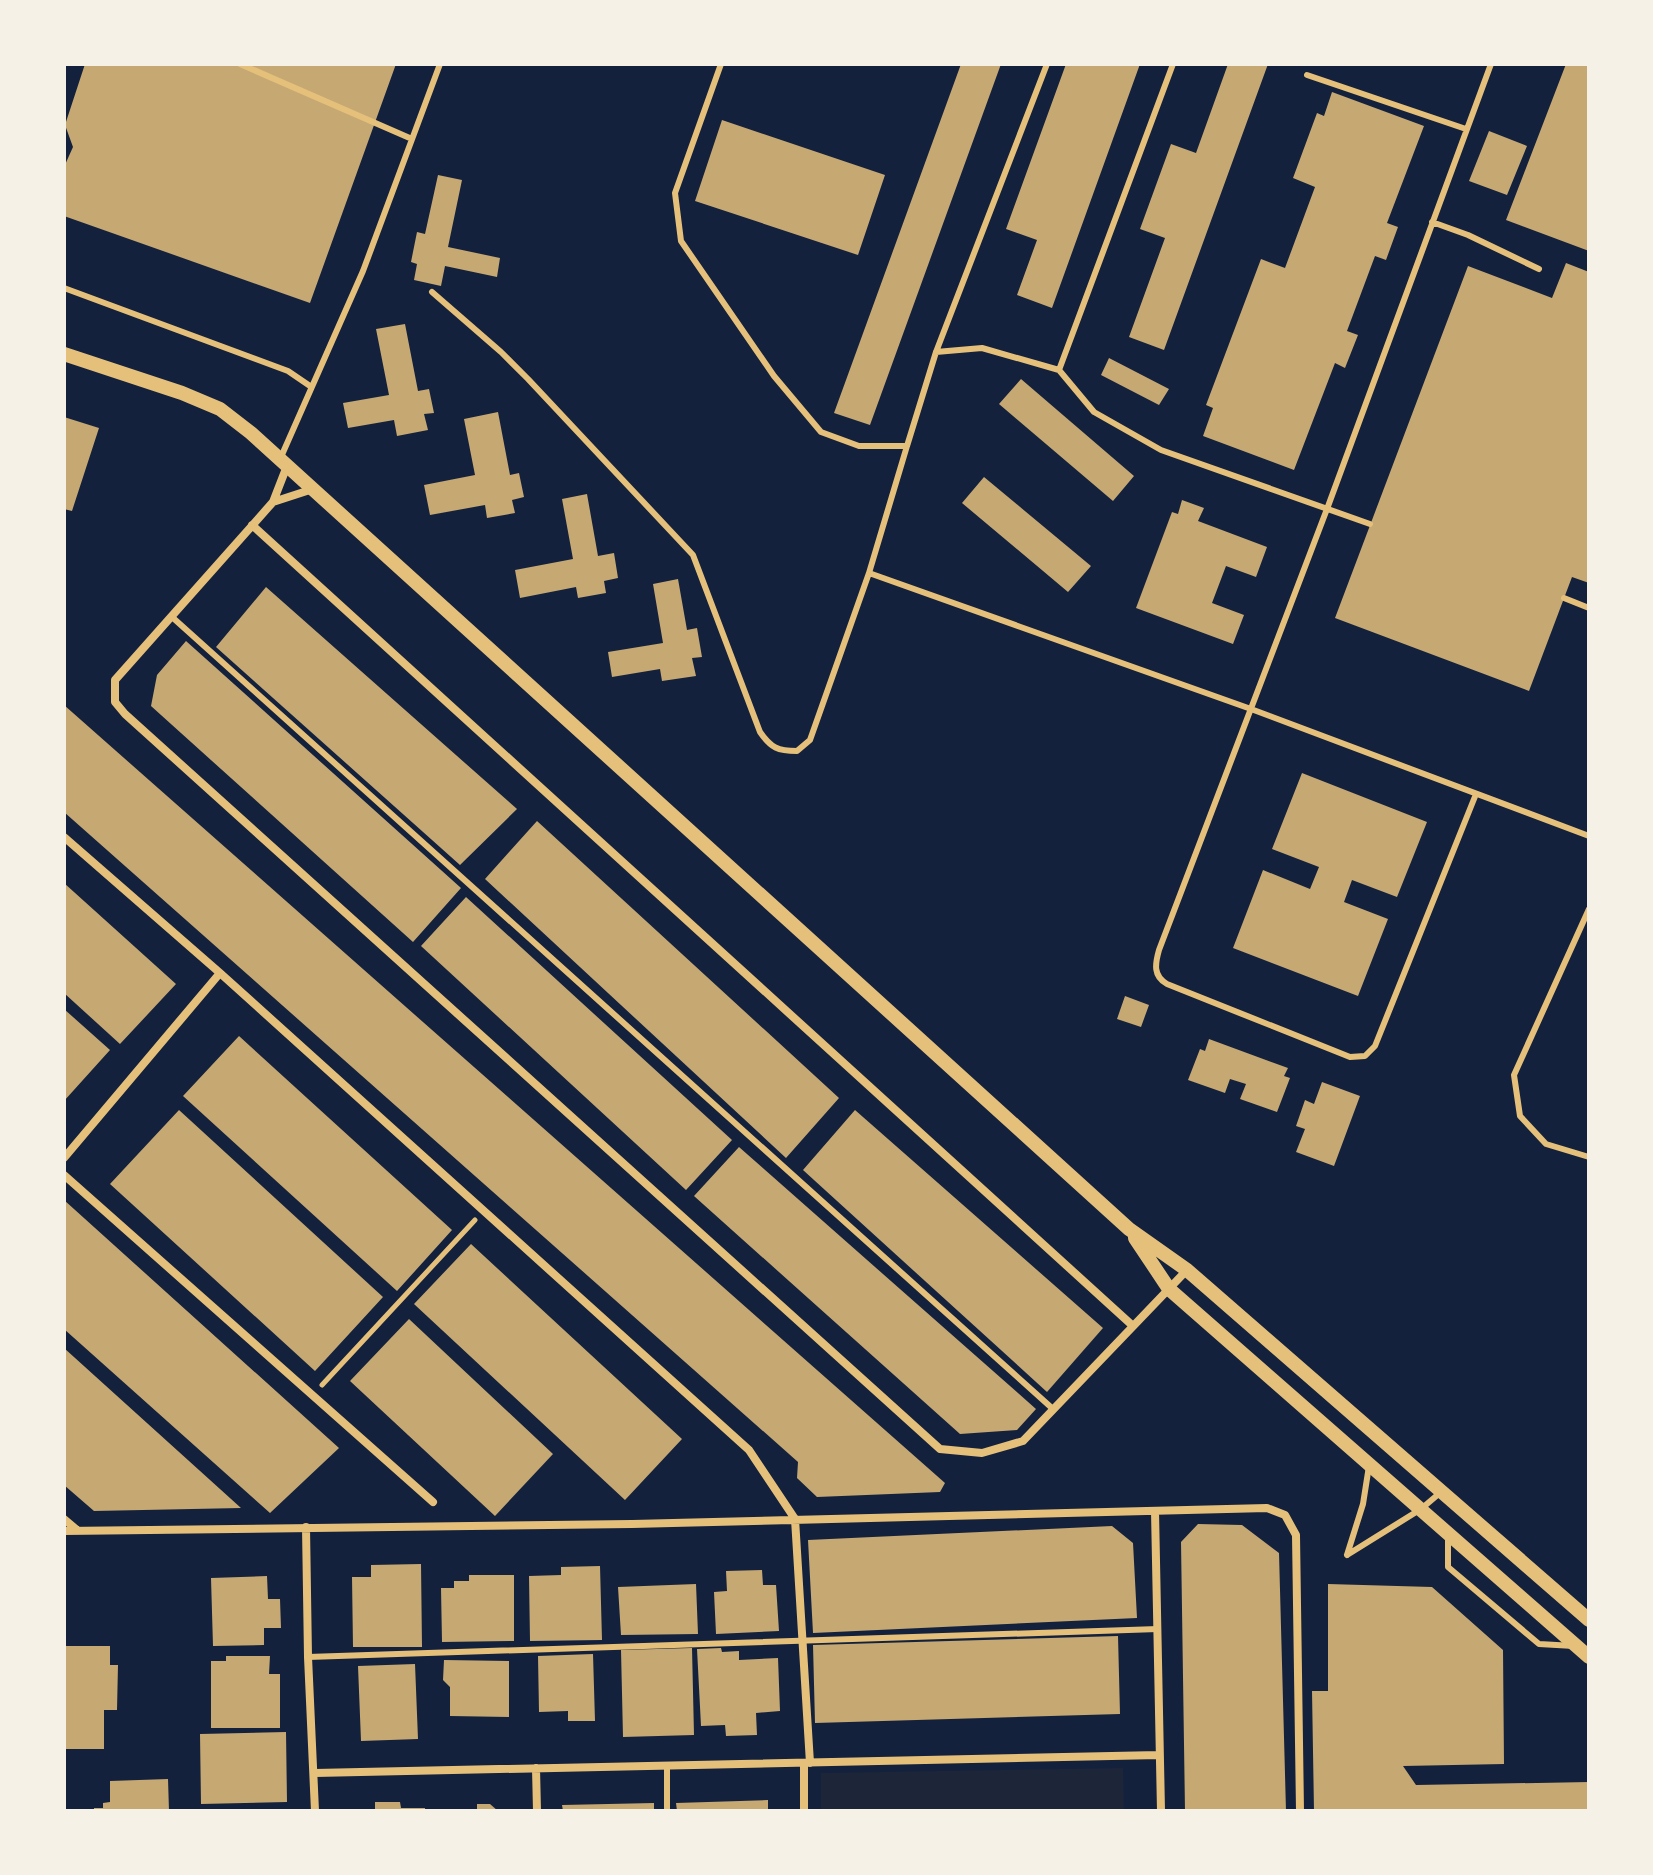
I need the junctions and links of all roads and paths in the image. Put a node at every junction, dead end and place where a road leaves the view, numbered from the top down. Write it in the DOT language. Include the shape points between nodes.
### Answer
graph roads {
  1 [pos="240,64"];
  2 [pos="440,64"];
  3 [pos="721,64"];
  4 [pos="1047,64"];
  5 [pos="1173,64"];
  6 [pos="1491,64"];
  7 [pos="1307,75"];
  8 [pos="1466,129"];
  9 [pos="412,139"];
  10 [pos="1432,222"];
  11 [pos="1539,269"];
  12 [pos="64,288"];
  13 [pos="432,292"];
  14 [pos="936,352"];
  15 [pos="64,354"];
  16 [pos="1059,370"];
  17 [pos="310,386"];
  18 [pos="907,446"];
  19 [pos="283,463"];
  20 [pos="313,489"];
  21 [pos="273,502"];
  22 [pos="1327,509"];
  23 [pos="1370,524"];
  24 [pos="252,525"];
  25 [pos="869,573"];
  26 [pos="1564,598"];
  27 [pos="1589,608"];
  28 [pos="172,617"];
  29 [pos="1251,709"];
  30 [pos="1476,794"];
  31 [pos="1589,836"];
  32 [pos="64,837"];
  33 [pos="1589,909"];
  34 [pos="220,973"];
  35 [pos="1589,1157"];
  36 [pos="64,1158"];
  37 [pos="64,1175"];
  38 [pos="484,1210"];
  39 [pos="1129,1229"];
  40 [pos="1187,1270"];
  41 [pos="1169,1289"];
  42 [pos="1133,1326"];
  43 [pos="313,1395"];
  44 [pos="1053,1409"];
  45 [pos="1370,1464"];
  46 [pos="1441,1492"];
  47 [pos="433,1502"];
  48 [pos="1421,1509"];
  49 [pos="1155,1511"];
  50 [pos="64,1519"];
  51 [pos="795,1519"];
  52 [pos="306,1527"];
  53 [pos="77,1530"];
  54 [pos="64,1531"];
  55 [pos="1448,1533"];
  56 [pos="1589,1620"];
  57 [pos="1158,1629"];
  58 [pos="803,1639"];
  59 [pos="1583,1652"];
  60 [pos="308,1657"];
  61 [pos="1159,1755"];
  62 [pos="807,1763"];
  63 [pos="667,1766"];
  64 [pos="536,1768"];
  65 [pos="315,1773"];
  66 [pos="315,1811"];
  67 [pos="537,1811"];
  68 [pos="667,1811"];
  69 [pos="804,1811"];
  70 [pos="1161,1811"];
  71 [pos="1300,1811"];
  1 -- 9 [label="lane"];
  2 -- 9 [label="lane"];
  3 -- 18 [label="lane" via="675,193 681,241 774,376 821,432 859,446"];
  4 -- 14 [label="lane"];
  5 -- 16 [label="lane"];
  6 -- 8 [label="lane"];
  7 -- 8 [label="lane"];
  8 -- 10 [label="lane"];
  9 -- 17 [label="lane" via="363,271"];
  10 -- 11 [label="lane"];
  10 -- 22 [label="lane"];
  12 -- 17 [label="lane" via="288,371"];
  13 -- 25 [label="lane" via="528,379 693,555 760,732 780,751 797,751 810,740"];
  14 -- 16 [label="lane" via="982,348"];
  14 -- 18 [label="lane"];
  15 -- 19 [label="street" via="220,409"];
  16 -- 22 [label="lane" via="1094,412 1161,450"];
  17 -- 19 [label="lane"];
  18 -- 25 [label="lane"];
  19 -- 20 [label="street"];
  19 -- 21 [label="street"];
  20 -- 21 [label="street"];
  20 -- 39 [label="street"];
  21 -- 24 [label="street"];
  22 -- 23 [label="lane"];
  22 -- 29 [label="lane"];
  24 -- 28 [label="street"];
  24 -- 42 [label="street"];
  25 -- 29 [label="lane"];
  26 -- 27 [label="lane"];
  28 -- 44 [label="lane"];
  28 -- 44 [label="street" via="115,680 115,702 125,714 916,1428 940,1449 982,1453 1023,1441"];
  29 -- 30 [label="lane"];
  29 -- 30 [label="lane" via="1155,968 1167,984 1350,1057 1365,1056 1375,1046"];
  30 -- 31 [label="lane"];
  32 -- 34 [label="street"];
  33 -- 35 [label="lane" via="1514,1075 1520,1116 1546,1144"];
  34 -- 36 [label="street"];
  34 -- 38 [label="street"];
  37 -- 43 [label="street"];
  38 -- 43 [label="path"];
  38 -- 51 [label="street" via="744,1444"];
  39 -- 40 [label="street"];
  39 -- 41 [label="street"];
  40 -- 41 [label="street"];
  40 -- 46 [label="street"];
  41 -- 42 [label="street"];
  41 -- 45 [label="street"];
  42 -- 44 [label="street"];
  43 -- 47 [label="street"];
  45 -- 48 [label="street"];
  45 -- 48 [label="lane" via="1347,1555"];
  46 -- 48 [label="lane"];
  46 -- 56 [label="street"];
  48 -- 55 [label="street"];
  49 -- 51 [label="street"];
  49 -- 57 [label="street"];
  49 -- 71 [label="street" via="1267,1508 1285,1515 1296,1535"];
  50 -- 53 [label="street"];
  51 -- 52 [label="street"];
  51 -- 58 [label="street"];
  52 -- 53 [label="street"];
  52 -- 60 [label="street"];
  53 -- 54 [label="street"];
  55 -- 59 [label="street"];
  55 -- 59 [label="lane" via="1448,1567 1539,1644"];
  57 -- 58 [label="lane"];
  57 -- 61 [label="street"];
  58 -- 60 [label="lane"];
  58 -- 62 [label="street"];
  60 -- 65 [label="street"];
  61 -- 62 [label="street"];
  61 -- 70 [label="street"];
  62 -- 63 [label="street"];
  62 -- 69 [label="street"];
  63 -- 64 [label="street"];
  63 -- 68 [label="lane"];
  64 -- 65 [label="street"];
  64 -- 67 [label="street"];
  65 -- 66 [label="street"];
}
